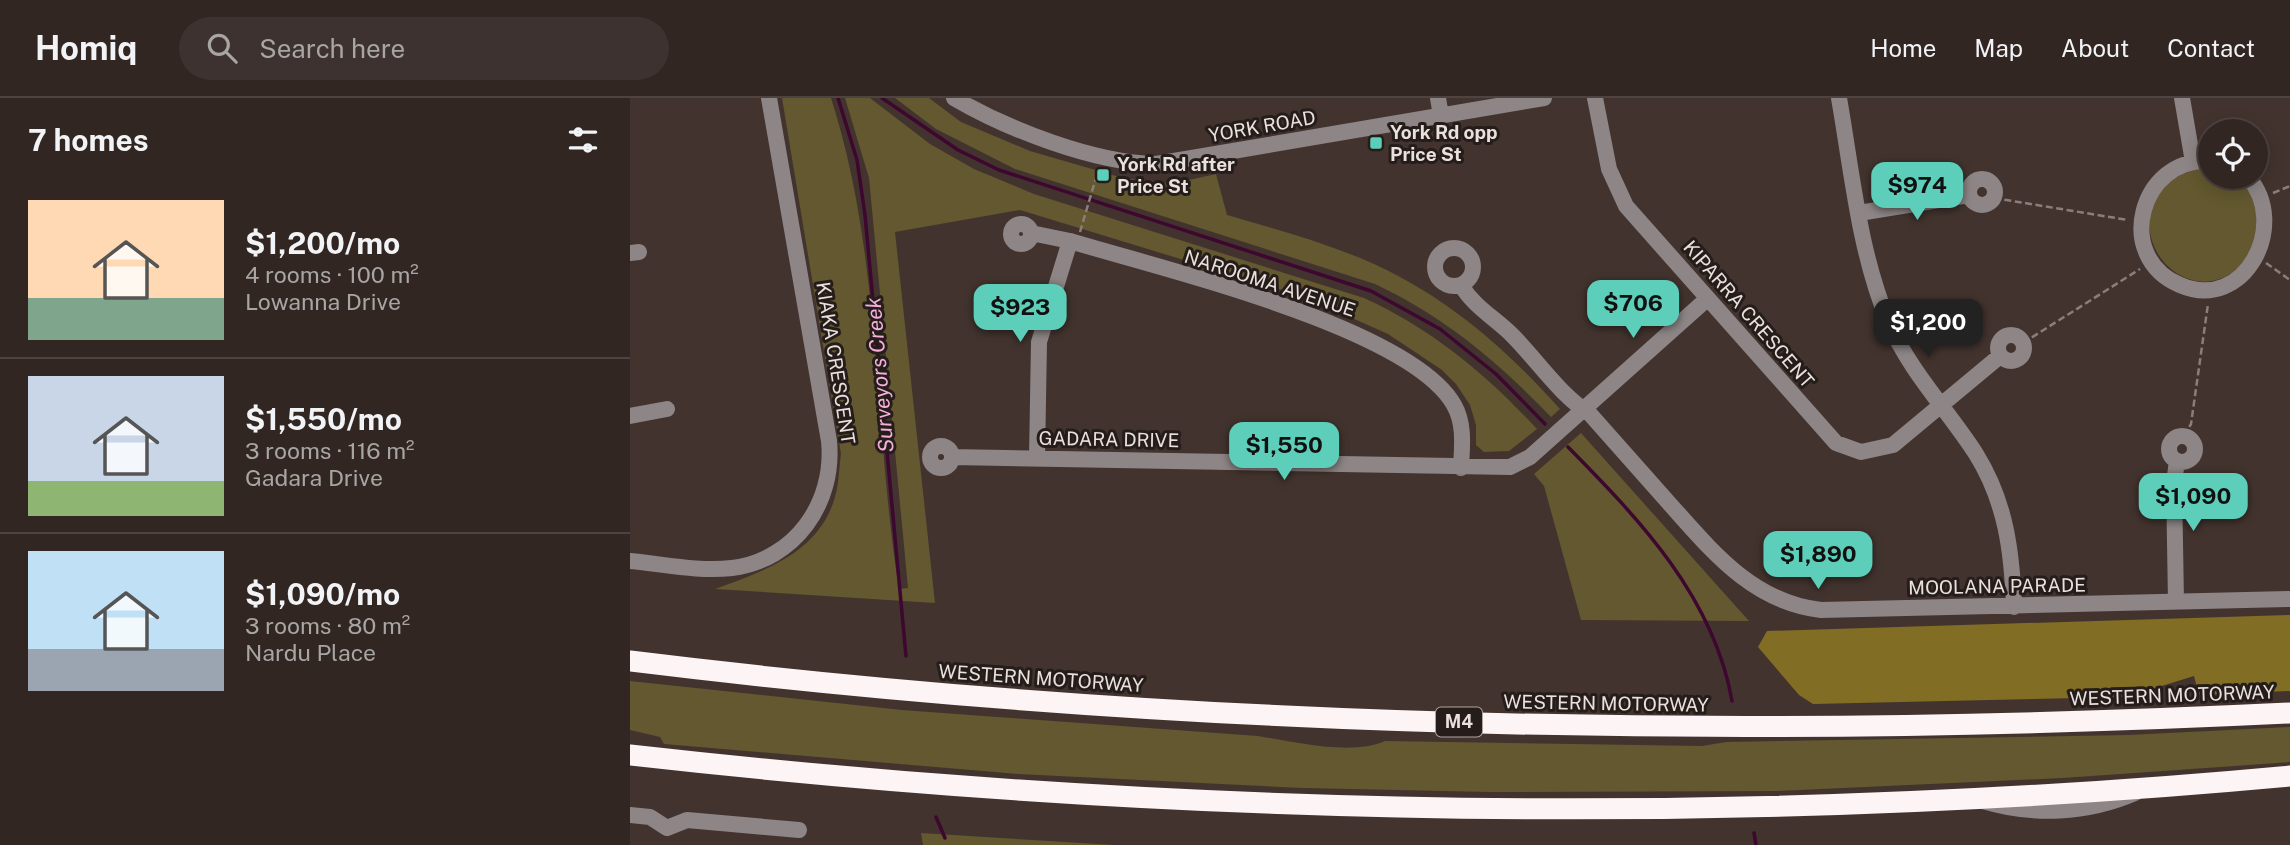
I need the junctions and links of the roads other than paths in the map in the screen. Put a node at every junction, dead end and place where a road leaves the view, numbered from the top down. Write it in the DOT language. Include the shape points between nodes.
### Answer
graph roads {
  1 [pos="769,98"];
  2 [pos="954,98"];
  3 [pos="1438,98"];
  4 [pos="1544,98"];
  5 [pos="1595,98"];
  6 [pos="1839,98"];
  7 [pos="2182,98"];
  8 [pos="1441,116"];
  9 [pos="2193,162"];
  10 [pos="2198,162"];
  11 [pos="2257,189"];
  12 [pos="1994,198"];
  13 [pos="1859,213"];
  14 [pos="1031,233"];
  15 [pos="1070,241"];
  16 [pos="1461,285"];
  17 [pos="1707,299"];
  18 [pos="2023,343"];
  19 [pos="1940,407"];
  20 [pos="667,409"];
  21 [pos="1583,409"];
  22 [pos="630,416"];
  23 [pos="2184,436"];
  24 [pos="952,457"];
  25 [pos="1037,458"];
  26 [pos="1461,468"];
  27 [pos="630,561"];
  28 [pos="2290,599"];
  29 [pos="2176,602"];
  30 [pos="2014,607"];
  31 [pos="630,661"];
  32 [pos="2290,713"];
  33 [pos="630,755"];
  34 [pos="2290,776"];
  35 [pos="630,815"];
  36 [pos="799,830"];
  1 -- 27 [label="street, KIAKA CRESCENT" via="829,441 830,470 824,493 798,535 753,563 718,569"];
  2 -- 8 [label="street, YORK ROAD" via="1008,126 1137,163 1177,163"];
  3 -- 8 [label="street"];
  4 -- 8 [label="street, YORK ROAD"];
  5 -- 17 [label="street, KIPARRA CRESCENT" via="1605,155 1619,194"];
  6 -- 13 [label="street"];
  7 -- 9 [label="street"];
  9 -- 10 [label="street"];
  9 -- 11 [label="street" via="2172,170 2155,184 2144,203 2140,225 2143,246 2153,265 2178,284 2210,290 2235,283 2261,259 2270,230 2264,198"];
  12 -- 13 [label="street" via="1978,204 1969,195"];
  13 -- 19 [label="street" via="1867,258 1888,321 1911,366"];
  14 -- 15 [label="street, NAROOMA AVENUE"];
  15 -- 25 [label="street" via="1039,342"];
  15 -- 26 [label="street, NAROOMA AVENUE" via="1307,314 1388,350 1438,386 1455,406 1461,425"];
  16 -- 21 [label="street, MOOLANA PARADE"];
  17 -- 19 [label="street, KIPARRA CRESCENT" via="1828,436 1843,447 1861,452 1886,448"];
  17 -- 21 [label="street, GADARA DRIVE"];
  18 -- 19 [label="street, KIPARRA CRESCENT" via="2024,351 2016,360 2000,356"];
  19 -- 30 [label="street" via="1975,453 1998,499 2012,552"];
  20 -- 22 [label="street"];
  21 -- 26 [label="street, GADARA DRIVE" via="1521,463 1504,468"];
  21 -- 30 [label="street, MOOLANA PARADE" via="1730,570 1778,599 1821,610"];
  23 -- 29 [label="street" via="2192,440 2195,452 2190,460 2177,461 2174,483"];
  24 -- 25 [label="street, GADARA DRIVE"];
  25 -- 26 [label="street, GADARA DRIVE"];
  28 -- 29 [label="street, MOOLANA PARADE"];
  29 -- 30 [label="street, MOOLANA PARADE"];
  31 -- 32 [label="highway, WESTERN MOTORWAY / M4" via="1057,702 1576,726 1928,726"];
  33 -- 34 [label="highway" via="958,787 1369,805 1672,807 1970,797"];
  35 -- 36 [label="street" via="657,820 667,828 687,820"];
}
